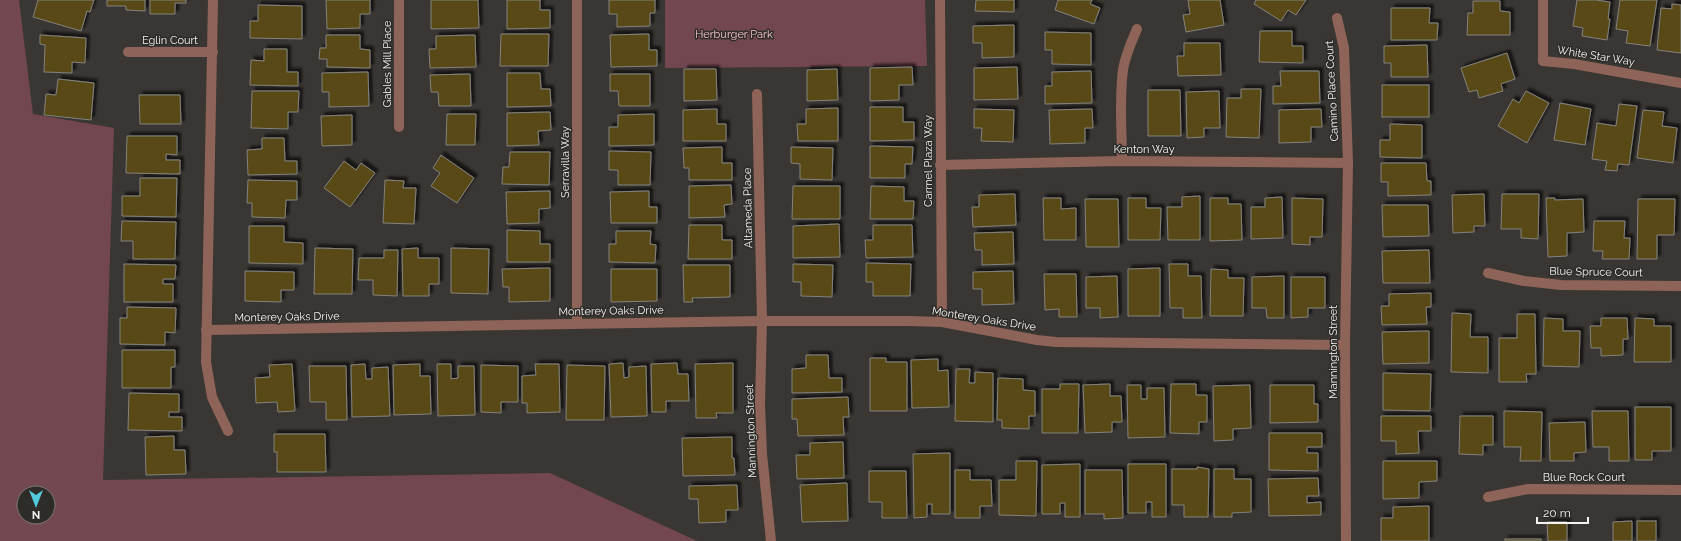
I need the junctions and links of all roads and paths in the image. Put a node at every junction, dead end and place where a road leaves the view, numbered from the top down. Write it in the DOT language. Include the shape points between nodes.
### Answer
graph roads {
  1 [pos="213,0"];
  2 [pos="399,0"];
  3 [pos="577,0"];
  4 [pos="940,0"];
  5 [pos="1543,0"];
  6 [pos="1337,18"];
  7 [pos="1137,29"];
  8 [pos="128,52"];
  9 [pos="213,52"];
  10 [pos="1681,83"];
  11 [pos="758,94"];
  12 [pos="399,127"];
  13 [pos="1122,161"];
  14 [pos="1348,163"];
  15 [pos="940,165"];
  16 [pos="1488,273"];
  17 [pos="1681,286"];
  18 [pos="762,321"];
  19 [pos="942,322"];
  20 [pos="577,324"];
  21 [pos="206,330"];
  22 [pos="1345,345"];
  23 [pos="228,431"];
  24 [pos="1681,490"];
  25 [pos="1488,497"];
  26 [pos="771,541"];
  27 [pos="1346,541"];
  1 -- 9 [label="street"];
  2 -- 12 [label="street, Gables Mill Place"];
  3 -- 20 [label="street, Serravilla Way"];
  4 -- 15 [label="street, Carmel Plaza Way"];
  5 -- 10 [label="street, White Star Way" via="1543,61"];
  6 -- 14 [label="street, Camino Place Court" via="1344,48"];
  7 -- 13 [label="street" via="1123,70"];
  8 -- 9 [label="street, Eglin Court"];
  9 -- 21 [label="street"];
  11 -- 18 [label="street, Altameda Place"];
  13 -- 14 [label="street, Kenton Way"];
  13 -- 15 [label="street, Kenton Way"];
  14 -- 22 [label="street, Mannington Street"];
  15 -- 19 [label="street, Carmel Plaza Way"];
  16 -- 17 [label="street, Blue Spruce Court" via="1561,285"];
  18 -- 19 [label="street, Monterey Oaks Drive"];
  18 -- 20 [label="street, Monterey Oaks Drive"];
  18 -- 26 [label="street, Mannington Street" via="762,454"];
  19 -- 22 [label="street, Monterey Oaks Drive" via="1056,342"];
  20 -- 21 [label="street, Monterey Oaks Drive"];
  21 -- 23 [label="street" via="206,362 212,397"];
  22 -- 27 [label="street, Mannington Street"];
  24 -- 25 [label="street, Blue Rock Court" via="1528,489"];
}
